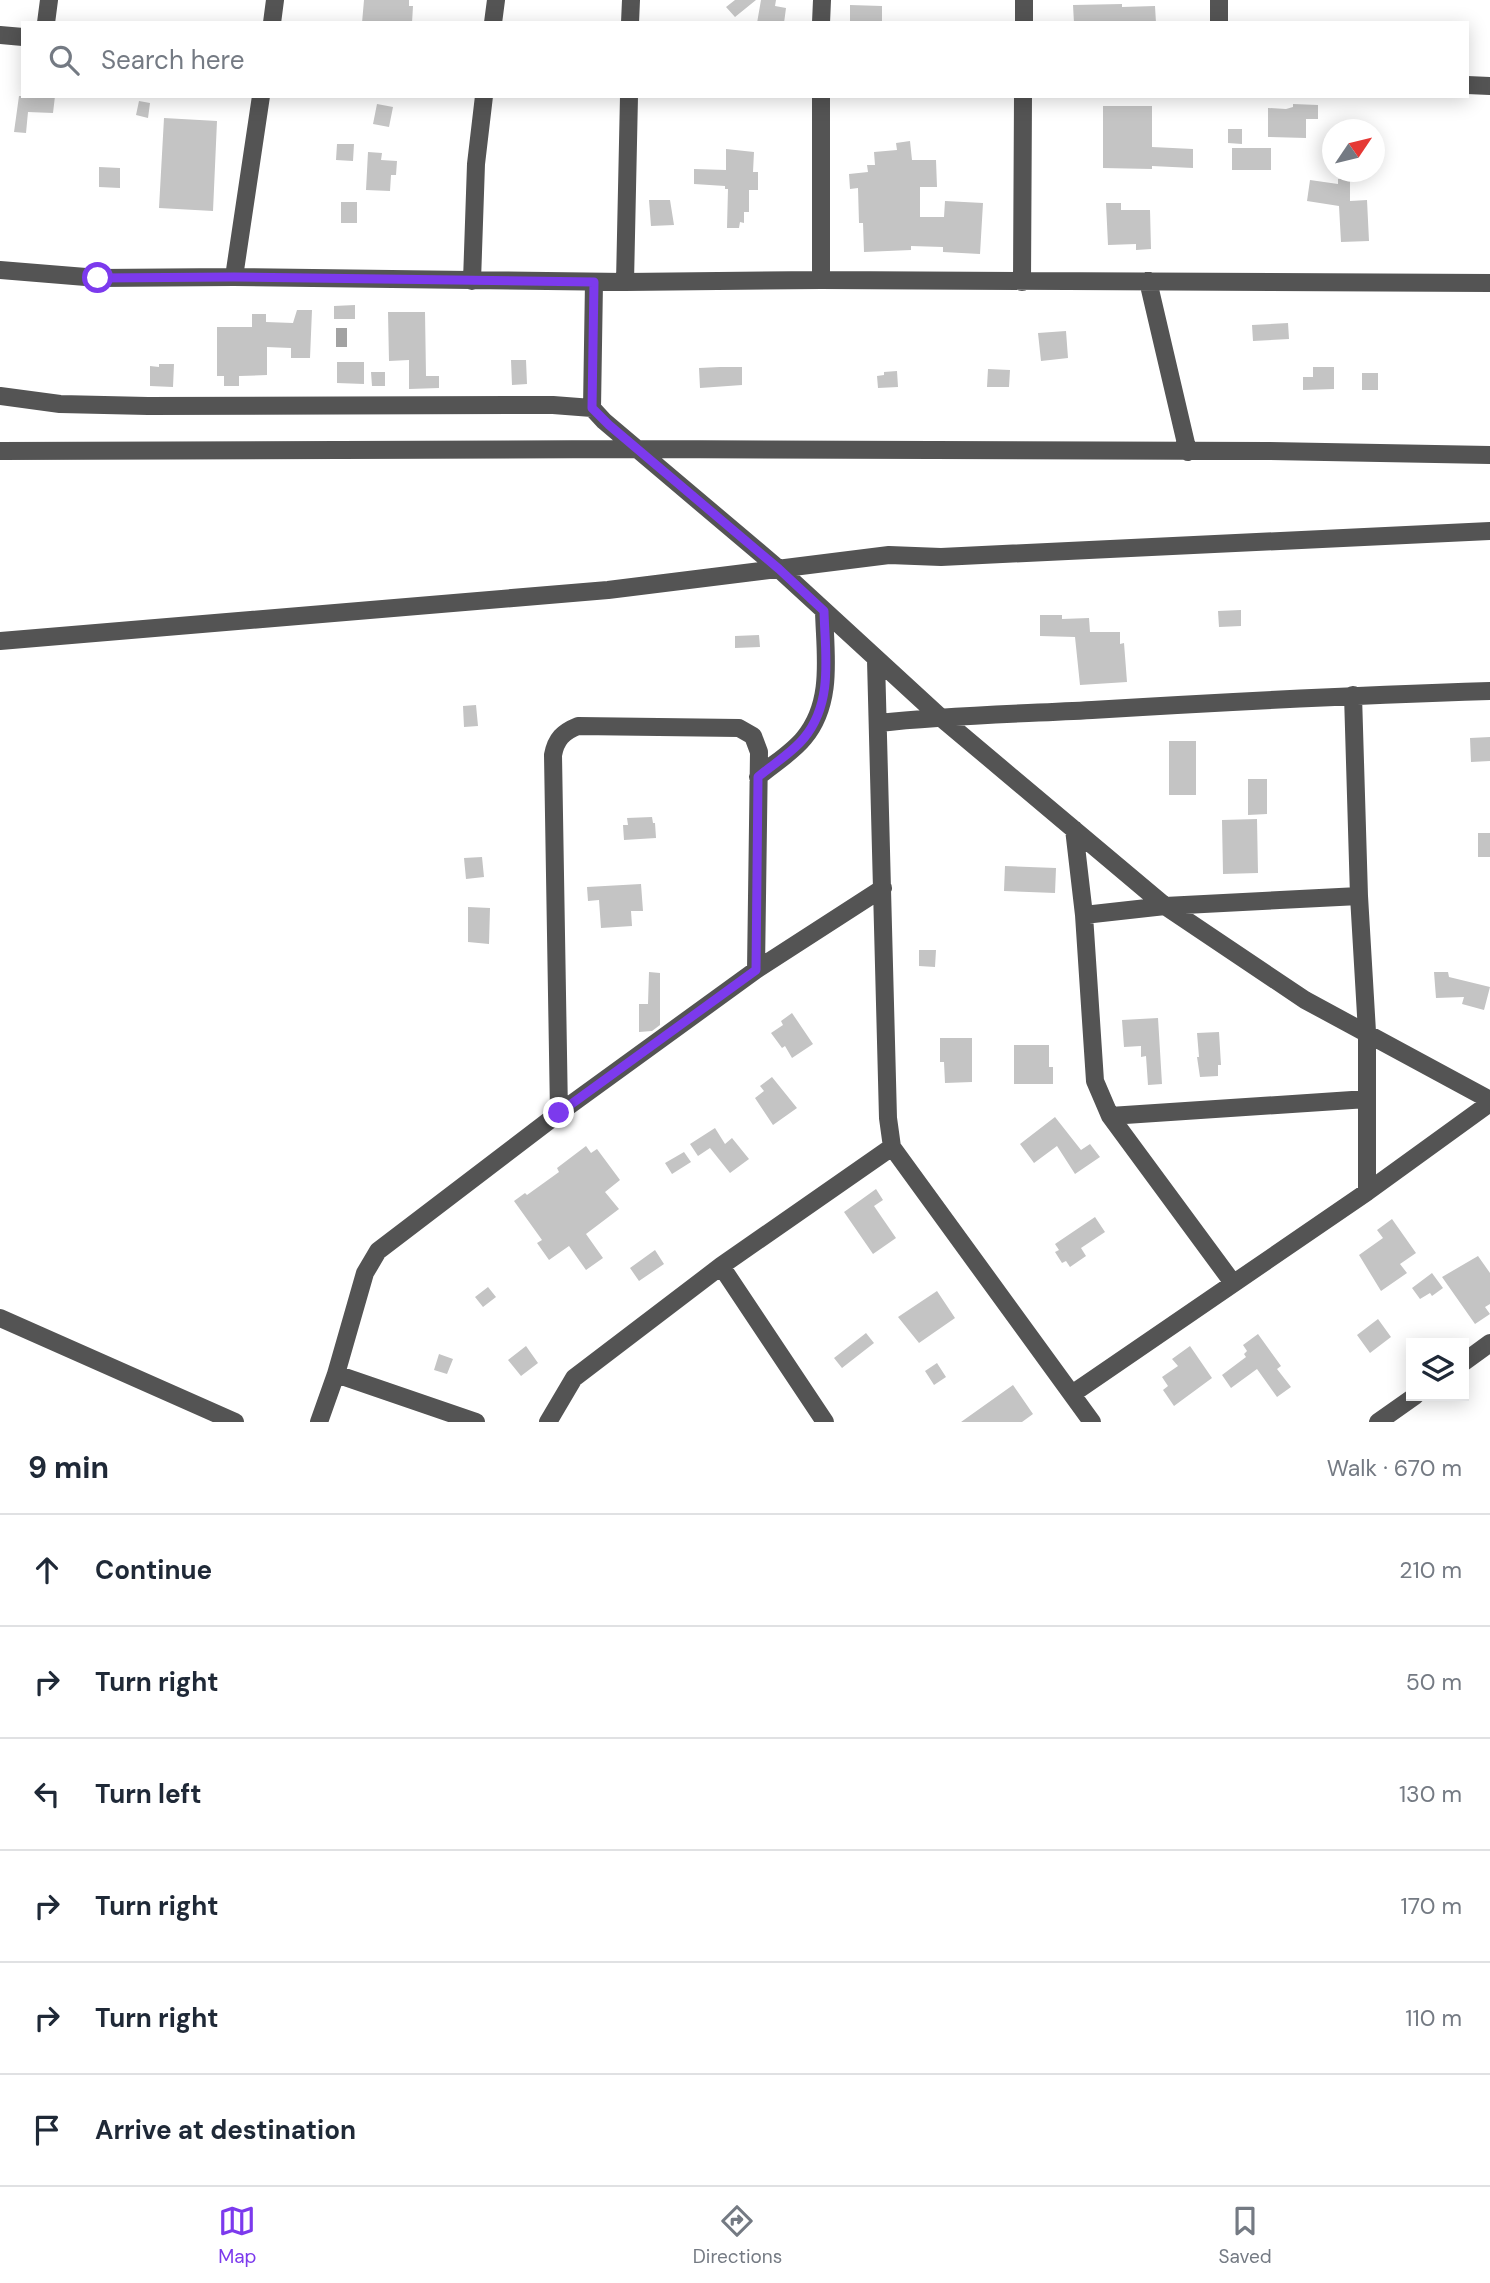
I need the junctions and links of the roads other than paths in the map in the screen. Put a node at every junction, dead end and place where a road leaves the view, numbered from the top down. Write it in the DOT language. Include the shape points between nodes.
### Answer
graph roads {
  1 [pos="49,0"];
  2 [pos="275,0"];
  3 [pos="496,0"];
  4 [pos="631,0"];
  5 [pos="821,0"];
  6 [pos="1024,0"];
  7 [pos="1219,0"];
  8 [pos="46,21"];
  9 [pos="272,21"];
  10 [pos="493,21"];
  11 [pos="630,21"];
  12 [pos="821,21"];
  13 [pos="1024,21"];
  14 [pos="1219,21"];
  15 [pos="0,35"];
  16 [pos="21,37"];
  17 [pos="1469,85"];
  18 [pos="1490,86"];
  19 [pos="261,98"];
  20 [pos="484,98"];
  21 [pos="629,98"];
  22 [pos="821,98"];
  23 [pos="1023,98"];
  24 [pos="0,270"];
  25 [pos="234,277"];
  26 [pos="821,280"];
  27 [pos="1489,280"];
  28 [pos="472,281"];
  29 [pos="1147,281"];
  30 [pos="594,282"];
  31 [pos="625,282"];
  32 [pos="1022,282"];
  33 [pos="0,396"];
  34 [pos="592,408"];
  35 [pos="637,449"];
  36 [pos="0,452"];
  37 [pos="1188,452"];
  38 [pos="1490,456"];
  39 [pos="1490,531"];
  40 [pos="779,569"];
  41 [pos="824,611"];
  42 [pos="0,641"];
  43 [pos="876,660"];
  44 [pos="1490,691"];
  45 [pos="1353,695"];
  46 [pos="939,716"];
  47 [pos="879,723"];
  48 [pos="758,777"];
  49 [pos="1074,829"];
  50 [pos="883,888"];
  51 [pos="1359,896"];
  52 [pos="1166,906"];
  53 [pos="1084,915"];
  54 [pos="756,970"];
  55 [pos="1367,1032"];
  56 [pos="1367,1099"];
  57 [pos="1490,1102"];
  58 [pos="559,1113"];
  59 [pos="1110,1116"];
  60 [pos="891,1147"];
  61 [pos="1367,1192"];
  62 [pos="721,1266"];
  63 [pos="1233,1283"];
  64 [pos="0,1318"];
  65 [pos="1490,1343"];
  66 [pos="1469,1358"];
  67 [pos="336,1374"];
  68 [pos="1072,1394"];
  69 [pos="1408,1401"];
  70 [pos="235,1422"];
  71 [pos="319,1422"];
  72 [pos="476,1422"];
  73 [pos="548,1422"];
  74 [pos="825,1422"];
  75 [pos="1092,1422"];
  76 [pos="1378,1422"];
  1 -- 8 [label="street"];
  2 -- 9 [label="street"];
  3 -- 10 [label="street"];
  4 -- 11 [label="street"];
  5 -- 12 [label="street"];
  6 -- 13 [label="street"];
  7 -- 14 [label="street"];
  15 -- 16 [label="street"];
  17 -- 18 [label="street"];
  19 -- 25 [label="street"];
  20 -- 28 [label="street" via="476,164"];
  21 -- 31 [label="street"];
  22 -- 26 [label="street"];
  23 -- 32 [label="street"];
  24 -- 25 [label="street" via="98,278"];
  25 -- 28 [label="street"];
  26 -- 31 [label="street"];
  26 -- 32 [label="street"];
  27 -- 29 [label="street"];
  28 -- 30 [label="street"];
  29 -- 32 [label="street"];
  29 -- 37 [label="street"];
  30 -- 31 [label="street"];
  30 -- 34 [label="street"];
  33 -- 34 [label="street" via="60,404 148,406"];
  34 -- 35 [label="street"];
  35 -- 36 [label="street"];
  35 -- 37 [label="street"];
  35 -- 40 [label="street"];
  37 -- 38 [label="street"];
  39 -- 40 [label="street" via="1001,555 889,555"];
  40 -- 41 [label="street"];
  40 -- 42 [label="street" via="608,590"];
  41 -- 43 [label="street"];
  41 -- 48 [label="street" via="825,691 819,712 802,741"];
  43 -- 46 [label="street"];
  43 -- 47 [label="street"];
  44 -- 45 [label="street"];
  45 -- 46 [label="street"];
  45 -- 51 [label="street"];
  46 -- 47 [label="street"];
  46 -- 49 [label="street"];
  47 -- 50 [label="street"];
  48 -- 54 [label="street"];
  48 -- 58 [label="street" via="757,744 739,728 578,726 555,744"];
  49 -- 52 [label="street"];
  49 -- 53 [label="street"];
  50 -- 54 [label="street"];
  50 -- 60 [label="street"];
  51 -- 52 [label="street"];
  51 -- 55 [label="street"];
  52 -- 53 [label="street"];
  52 -- 55 [label="street" via="1305,1000"];
  53 -- 59 [label="street" via="1095,1081"];
  54 -- 58 [label="street"];
  55 -- 56 [label="street"];
  55 -- 57 [label="street"];
  56 -- 59 [label="street"];
  56 -- 61 [label="street"];
  57 -- 61 [label="street"];
  58 -- 67 [label="street" via="378,1251 365,1273"];
  59 -- 63 [label="street"];
  60 -- 62 [label="street"];
  60 -- 68 [label="street"];
  61 -- 63 [label="street"];
  62 -- 73 [label="street" via="574,1378"];
  62 -- 74 [label="street"];
  63 -- 68 [label="street"];
  64 -- 70 [label="street"];
  65 -- 66 [label="street"];
  67 -- 71 [label="street"];
  67 -- 72 [label="street"];
  68 -- 75 [label="street"];
  69 -- 76 [label="street"];
}
